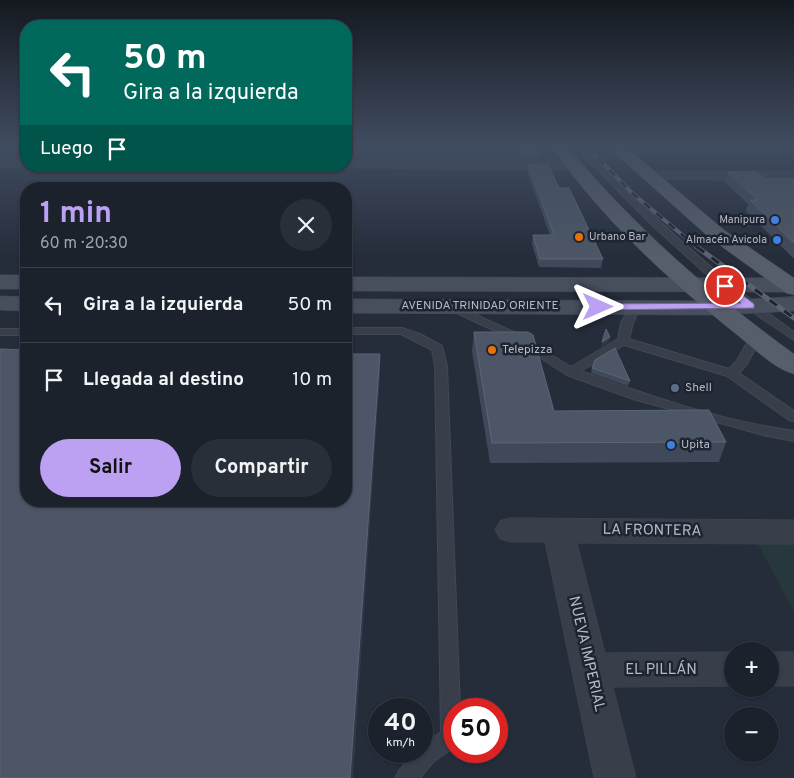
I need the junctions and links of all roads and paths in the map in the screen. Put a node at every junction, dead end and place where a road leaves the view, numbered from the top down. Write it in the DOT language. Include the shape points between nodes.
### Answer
graph roads {
  1 [pos="597,183"];
  2 [pos="607,183"];
  3 [pos="658,183"];
  4 [pos="0,282"];
  5 [pos="20,282"];
  6 [pos="352,284"];
  7 [pos="690,286"];
  8 [pos="793,291"];
  9 [pos="721,297"];
  10 [pos="0,304"];
  11 [pos="20,304"];
  12 [pos="352,306"];
  13 [pos="450,306"];
  14 [pos="750,306"];
  15 [pos="635,307"];
  16 [pos="352,331"];
  17 [pos="0,332"];
  18 [pos="20,332"];
  19 [pos="794,337"];
  20 [pos="755,338"];
  21 [pos="623,341"];
  22 [pos="794,366"];
  23 [pos="571,372"];
  24 [pos="730,373"];
  25 [pos="794,417"];
  26 [pos="794,436"];
  27 [pos="511,530"];
  28 [pos="558,530"];
  29 [pos="791,534"];
  30 [pos="590,670"];
  31 [pos="724,670"];
  32 [pos="779,670"];
  33 [pos="794,670"];
  34 [pos="406,778"];
  35 [pos="615,778"];
  1 -- 7 [label="main road" via="636,234"];
  2 -- 9 [label="lane" via="652,222"];
  3 -- 8 [label="main road" via="717,234"];
  4 -- 5 [label="main road"];
  6 -- 7 [label="main road, AVENIDA TRINIDAD ORIENTE"];
  7 -- 9 [label="main road"];
  8 -- 9 [label="main road, AVENIDA TRINIDAD ORIENTE"];
  8 -- 14 [label="main road, AVENIDA TRINIDAD ORIENTE"];
  9 -- 14 [label="main road, AVENIDA TRINIDAD ORIENTE"];
  9 -- 15 [label="main road, AVENIDA TRINIDAD ORIENTE"];
  9 -- 20 [label="main road"];
  10 -- 11 [label="main road"];
  12 -- 13 [label="main road, AVENIDA TRINIDAD ORIENTE"];
  13 -- 15 [label="main road, AVENIDA TRINIDAD ORIENTE"];
  13 -- 23 [label="lane" via="512,335"];
  14 -- 19 [label="lane"];
  15 -- 21 [label="lane"];
  16 -- 34 [label="lane" via="402,331 416,336 438,348 441,366 451,737 426,755"];
  17 -- 18 [label="lane"];
  20 -- 22 [label="main road"];
  20 -- 24 [label="lane" via="741,364"];
  21 -- 23 [label="lane"];
  21 -- 24 [label="lane"];
  23 -- 26 [label="lane" via="636,396 767,432"];
  24 -- 25 [label="lane"];
  27 -- 28 [label="street, LA FRONTERA"];
  28 -- 29 [label="street, LA FRONTERA"];
  28 -- 30 [label="street, NUEVA IMPERIAL"];
  30 -- 31 [label="street, EL PILLÁN"];
  30 -- 35 [label="street, NUEVA IMPERIAL"];
  32 -- 33 [label="street"];
}
